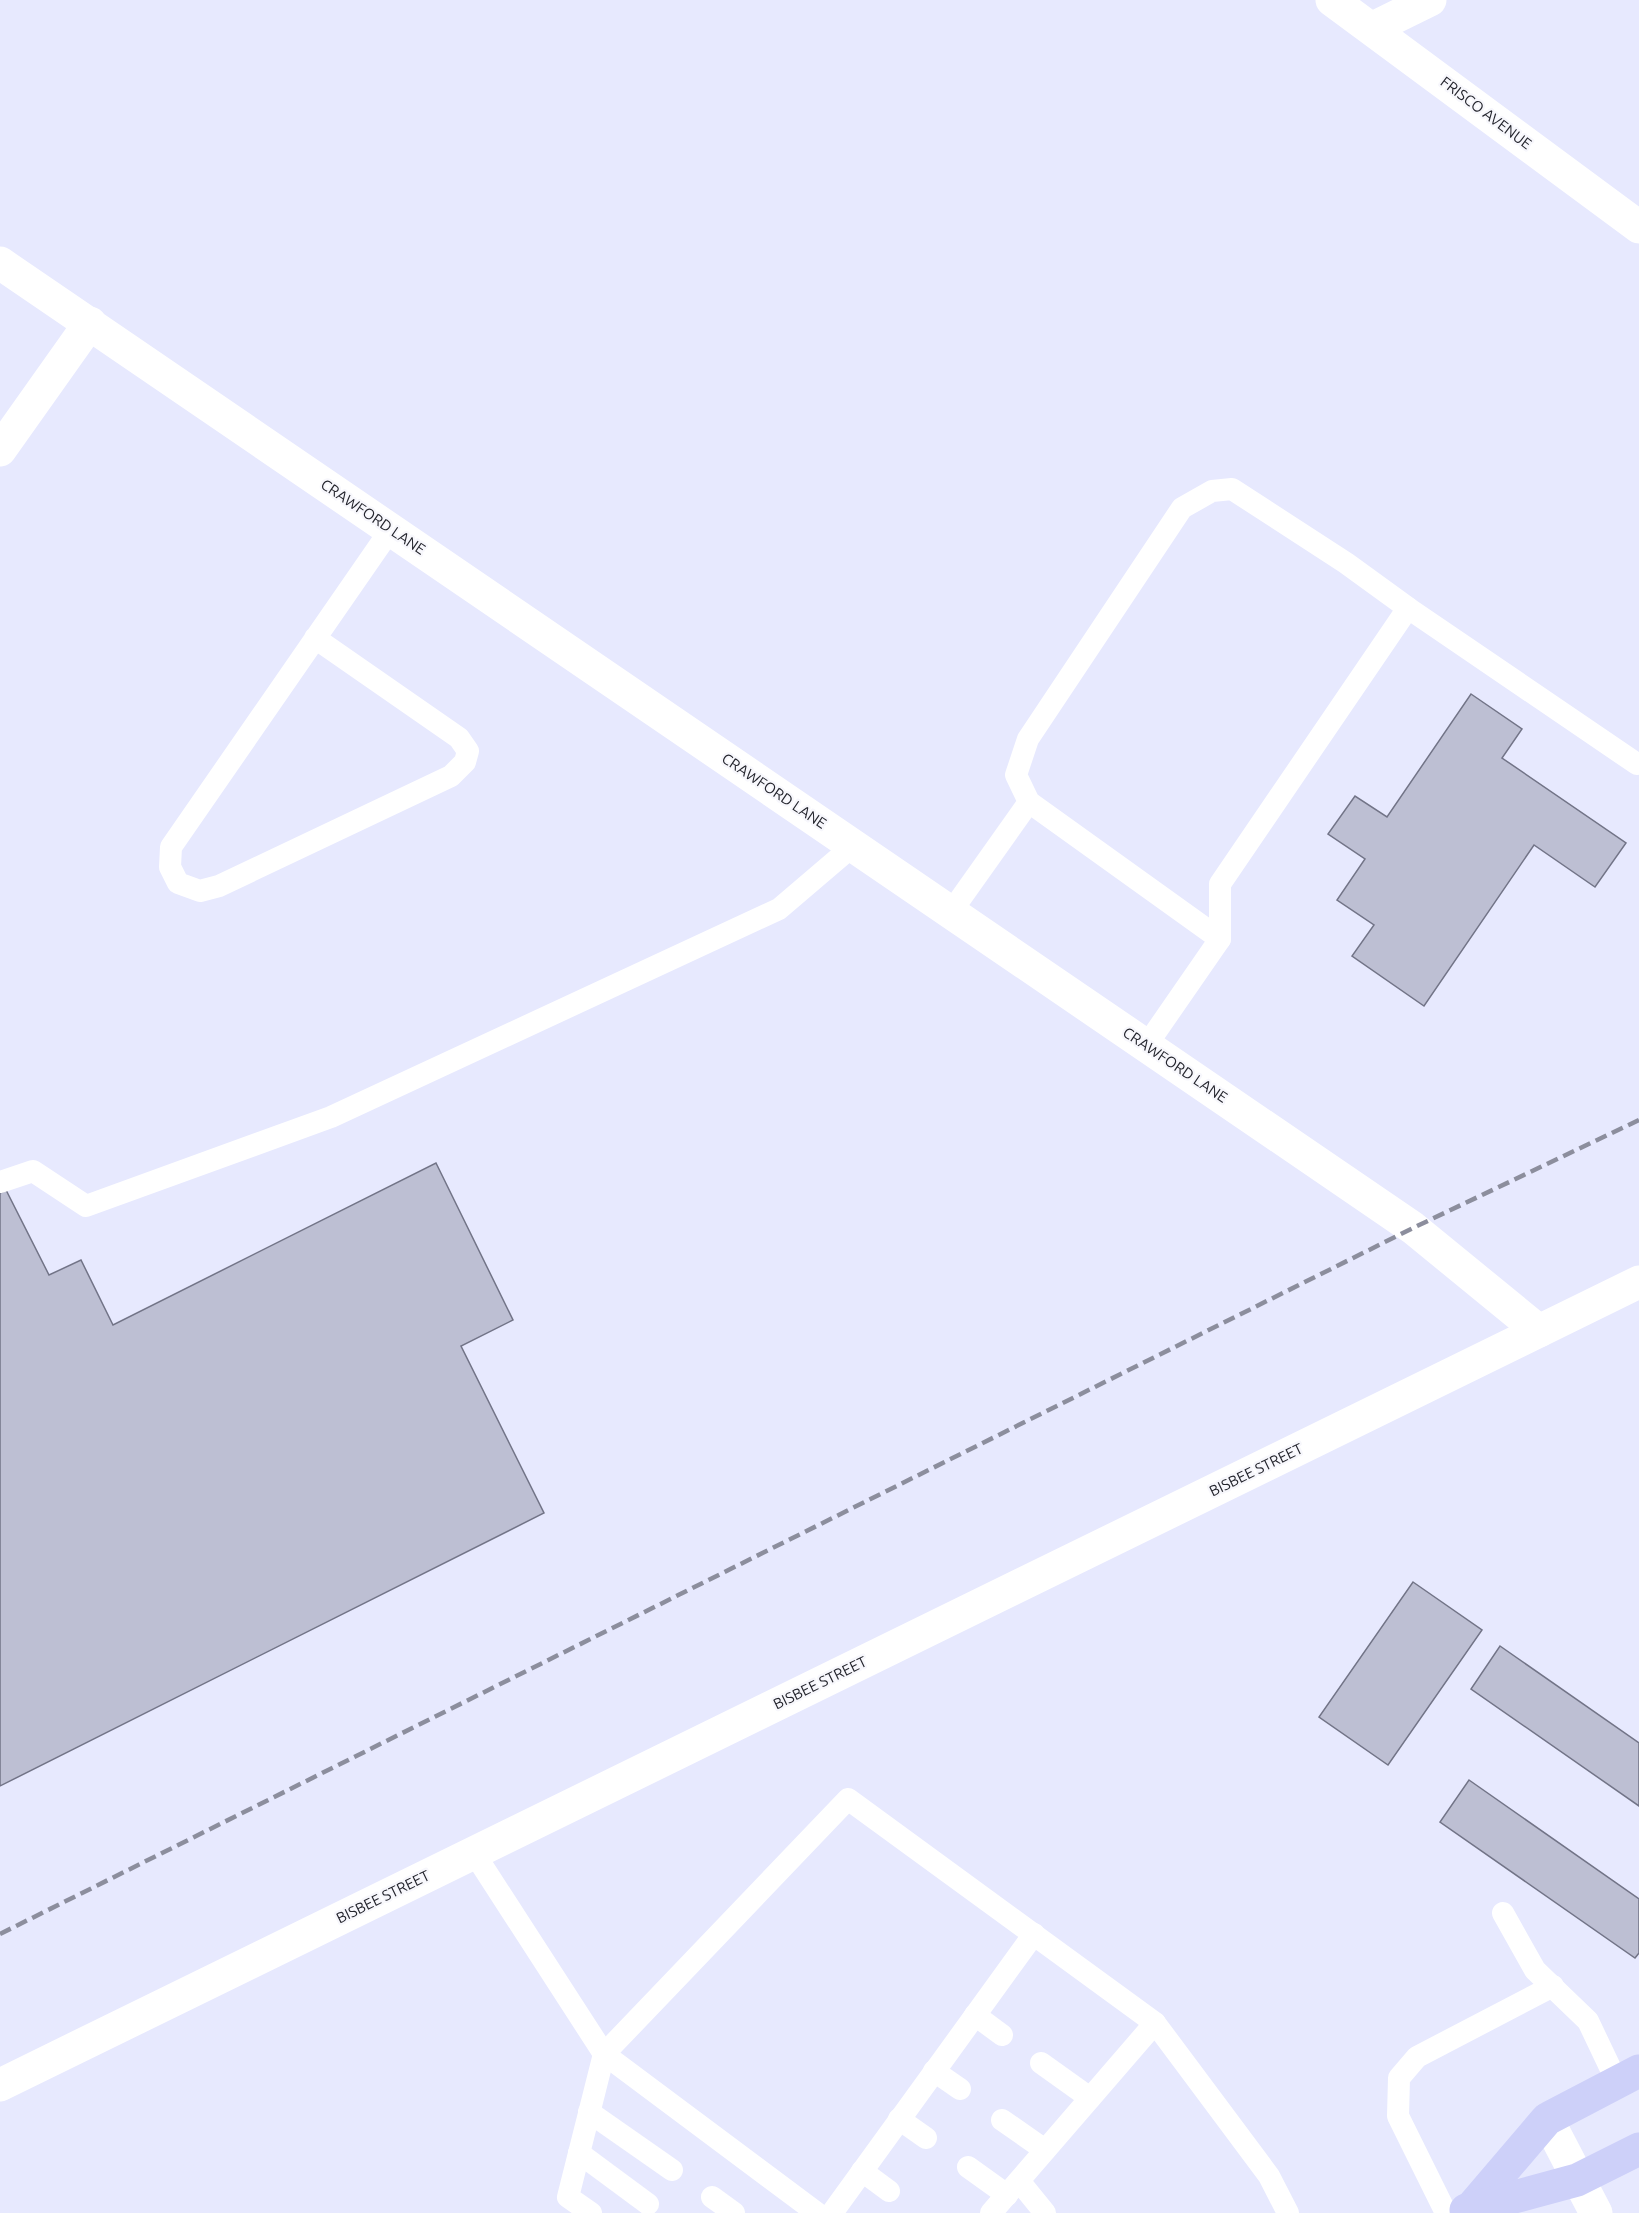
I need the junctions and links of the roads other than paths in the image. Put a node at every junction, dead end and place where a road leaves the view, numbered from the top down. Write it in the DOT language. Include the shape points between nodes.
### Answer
graph roads {
  1 [pos="1332,0"];
  2 [pos="1430,0"];
  3 [pos="1372,28"];
  4 [pos="1639,227"];
  5 [pos="0,263"];
  6 [pos="90,323"];
  7 [pos="0,450"];
  8 [pos="391,529"];
  9 [pos="1408,608"];
  10 [pos="315,638"];
  11 [pos="1637,764"];
  12 [pos="1029,802"];
  13 [pos="854,845"];
  14 [pos="951,912"];
  15 [pos="1220,939"];
  16 [pos="1146,1046"];
  17 [pos="0,1182"];
  18 [pos="1639,1282"];
  19 [pos="1539,1331"];
  20 [pos="474,1853"];
  21 [pos="1503,1913"];
  22 [pos="1034,1934"];
  23 [pos="1553,1986"];
  24 [pos="975,2015"];
  25 [pos="1155,2024"];
  26 [pos="1002,2035"];
  27 [pos="604,2054"];
  28 [pos="1041,2064"];
  29 [pos="934,2072"];
  30 [pos="1628,2076"];
  31 [pos="0,2085"];
  32 [pos="960,2089"];
  33 [pos="1090,2098"];
  34 [pos="589,2112"];
  35 [pos="899,2119"];
  36 [pos="1547,2119"];
  37 [pos="1002,2120"];
  38 [pos="926,2138"];
  39 [pos="1639,2149"];
  40 [pos="1044,2150"];
  41 [pos="579,2153"];
  42 [pos="968,2167"];
  43 [pos="672,2170"];
  44 [pos="862,2171"];
  45 [pos="1578,2180"];
  46 [pos="1013,2188"];
  47 [pos="889,2191"];
  48 [pos="712,2197"];
  49 [pos="648,2204"];
  50 [pos="1463,2211"];
  51 [pos="591,2213"];
  52 [pos="734,2213"];
  53 [pos="817,2213"];
  54 [pos="832,2213"];
  55 [pos="991,2213"];
  56 [pos="1045,2213"];
  57 [pos="1288,2213"];
  58 [pos="1596,2213"];
  1 -- 3 [label="street, FRISCO AVENUE"];
  2 -- 3 [label="street"];
  3 -- 4 [label="street, FRISCO AVENUE"];
  5 -- 6 [label="street, CRAWFORD LANE"];
  6 -- 7 [label="street"];
  6 -- 8 [label="street, CRAWFORD LANE"];
  8 -- 10 [label="lane"];
  8 -- 13 [label="street, CRAWFORD LANE"];
  9 -- 11 [label="lane"];
  9 -- 12 [label="lane" via="1232,489 1212,491 1182,508 1028,739 1016,775"];
  9 -- 15 [label="lane" via="1220,884"];
  10 -- 10 [label="lane" via="171,848 170,867 178,883 200,891 219,886 451,776 465,762 468,751 459,738"];
  12 -- 14 [label="lane"];
  12 -- 15 [label="lane"];
  13 -- 14 [label="street, CRAWFORD LANE"];
  13 -- 17 [label="lane" via="779,909 331,1118 86,1206 33,1171"];
  14 -- 16 [label="street, CRAWFORD LANE"];
  15 -- 16 [label="lane"];
  16 -- 19 [label="street, CRAWFORD LANE" via="1413,1228"];
  18 -- 19 [label="street, BISBEE STREET"];
  19 -- 20 [label="street, BISBEE STREET"];
  20 -- 27 [label="lane"];
  20 -- 31 [label="street, BISBEE STREET"];
  21 -- 23 [label="lane" via="1535,1970"];
  22 -- 24 [label="lane"];
  22 -- 25 [label="lane"];
  22 -- 27 [label="lane" via="848,1799"];
  23 -- 30 [label="lane" via="1588,2021"];
  23 -- 50 [label="lane" via="1417,2057 1399,2078 1398,2116"];
  24 -- 26 [label="lane"];
  24 -- 29 [label="lane"];
  25 -- 33 [label="lane"];
  25 -- 57 [label="lane" via="1269,2176"];
  27 -- 34 [label="lane"];
  27 -- 53 [label="lane"];
  28 -- 33 [label="lane"];
  29 -- 32 [label="lane"];
  29 -- 35 [label="lane"];
  30 -- 36 [label="main road"];
  33 -- 40 [label="lane"];
  34 -- 41 [label="lane"];
  34 -- 43 [label="lane"];
  35 -- 38 [label="lane"];
  35 -- 44 [label="lane"];
  36 -- 45 [label="street"];
  36 -- 50 [label="main road"];
  37 -- 40 [label="lane"];
  39 -- 45 [label="main road"];
  40 -- 46 [label="lane"];
  41 -- 49 [label="lane"];
  41 -- 51 [label="lane" via="568,2197"];
  42 -- 46 [label="lane"];
  44 -- 47 [label="lane"];
  44 -- 54 [label="lane"];
  45 -- 50 [label="main road"];
  45 -- 58 [label="street"];
  46 -- 55 [label="lane"];
  46 -- 56 [label="lane"];
  48 -- 52 [label="lane"];
}
